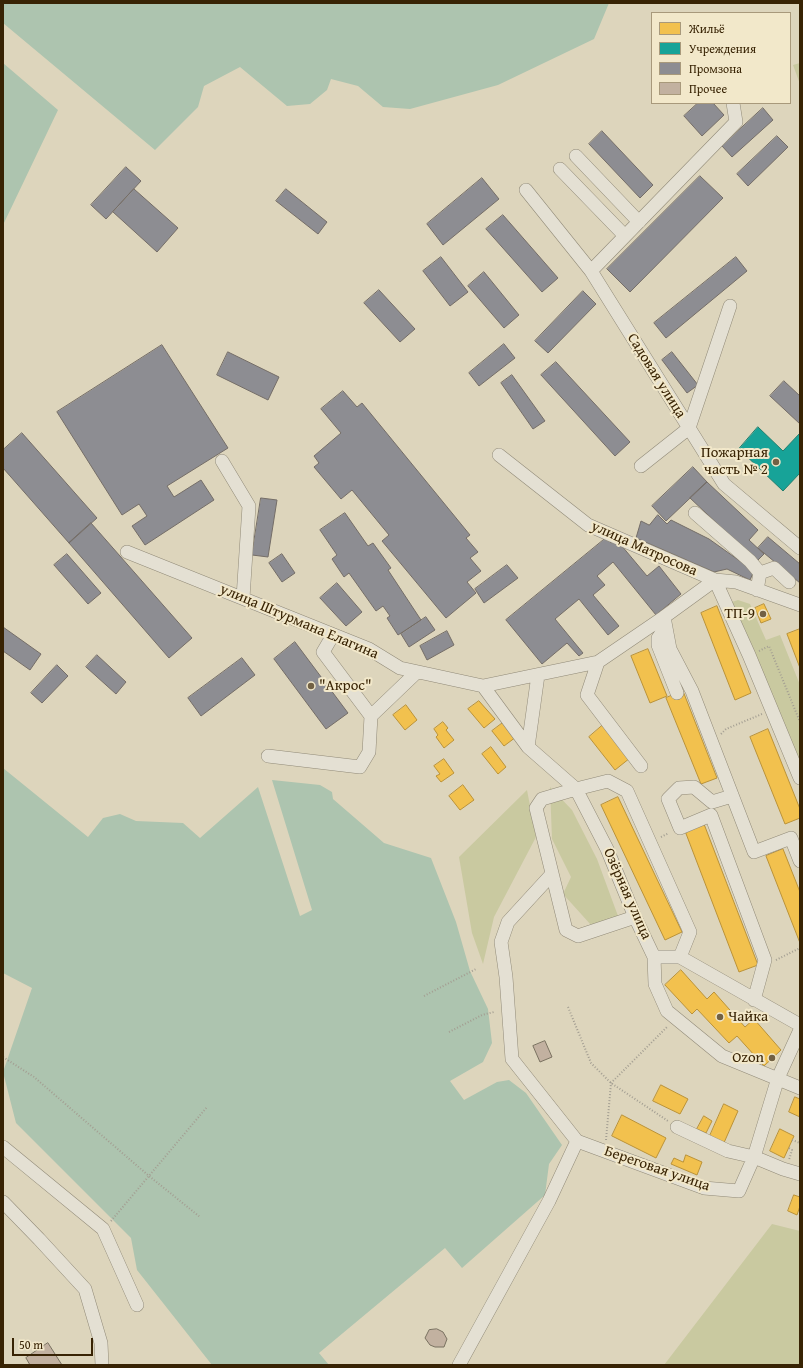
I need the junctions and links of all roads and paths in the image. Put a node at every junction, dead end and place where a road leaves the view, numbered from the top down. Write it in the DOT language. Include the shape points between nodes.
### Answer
graph roads {
  1 [pos="733,104"];
  2 [pos="576,156"];
  3 [pos="560,169"];
  4 [pos="526,190"];
  5 [pos="639,222"];
  6 [pos="625,236"];
  7 [pos="591,271"];
  8 [pos="730,306"];
  9 [pos="689,428"];
  10 [pos="499,455"];
  11 [pos="222,461"];
  12 [pos="641,466"];
  13 [pos="695,513"];
  14 [pos="800,548"];
  15 [pos="127,552"];
  16 [pos="760,573"];
  17 [pos="715,580"];
  18 [pos="789,582"];
  19 [pos="757,590"];
  20 [pos="243,598"];
  21 [pos="800,605"];
  22 [pos="665,622"];
  23 [pos="333,635"];
  24 [pos="749,655"];
  25 [pos="598,662"];
  26 [pos="416,672"];
  27 [pos="538,675"];
  28 [pos="483,686"];
  29 [pos="677,693"];
  30 [pos="771,710"];
  31 [pos="371,716"];
  32 [pos="800,722"];
  33 [pos="713,744"];
  34 [pos="528,746"];
  35 [pos="268,756"];
  36 [pos="641,766"];
  37 [pos="800,778"];
  38 [pos="576,789"];
  39 [pos="732,796"];
  40 [pos="680,828"];
  41 [pos="651,842"];
  42 [pos="800,861"];
  43 [pos="552,874"];
  44 [pos="636,917"];
  45 [pos="800,948"];
  46 [pos="654,957"];
  47 [pos="680,957"];
  48 [pos="765,960"];
  49 [pos="476,968"];
  50 [pos="424,996"];
  51 [pos="754,1000"];
  52 [pos="568,1006"];
  53 [pos="494,1012"];
  54 [pos="676,1018"];
  55 [pos="800,1025"];
  56 [pos="800,1030"];
  57 [pos="448,1032"];
  58 [pos="3,1057"];
  59 [pos="778,1078"];
  60 [pos="611,1083"];
  61 [pos="800,1088"];
  62 [pos="207,1107"];
  63 [pos="678,1127"];
  64 [pos="792,1140"];
  65 [pos="577,1141"];
  66 [pos="800,1143"];
  67 [pos="3,1147"];
  68 [pos="605,1151"];
  69 [pos="754,1157"];
  70 [pos="800,1174"];
  71 [pos="149,1176"];
  72 [pos="3,1202"];
  73 [pos="200,1217"];
  74 [pos="103,1229"];
  75 [pos="137,1305"];
  76 [pos="102,1365"];
  77 [pos="460,1365"];
  1 -- 5 [label="street" via="736,122"];
  2 -- 5 [label="street"];
  3 -- 6 [label="street"];
  4 -- 7 [label="street, Садовая улица"];
  5 -- 6 [label="street"];
  6 -- 7 [label="street"];
  7 -- 9 [label="street, Садовая улица"];
  8 -- 9 [label="street"];
  9 -- 12 [label="street"];
  9 -- 14 [label="street, Садовая улица" via="724,484"];
  10 -- 17 [label="street, улица Матросова" via="588,525"];
  11 -- 20 [label="street" via="249,506"];
  13 -- 16 [label="street" via="750,561"];
  15 -- 20 [label="street, улица Штурмана Елагина"];
  16 -- 18 [label="street" via="774,568"];
  16 -- 19 [label="street"];
  17 -- 19 [label="street" via="736,582"];
  17 -- 22 [label="street, улица Штурмана Елагина"];
  17 -- 24 [label="street"];
  19 -- 21 [label="street"];
  20 -- 23 [label="street, улица Штурмана Елагина"];
  22 -- 25 [label="street, улица Штурмана Елагина"];
  22 -- 29 [label="street" via="658,638 658,645"];
  22 -- 33 [label="street" via="670,649 692,691"];
  23 -- 26 [label="street, улица Штурмана Елагина" via="369,649 400,668"];
  23 -- 31 [label="street" via="323,652"];
  24 -- 30 [label="street"];
  24 -- 32 [label="path" via="769,646"];
  25 -- 27 [label="street, улица Штурмана Елагина"];
  25 -- 36 [label="street" via="587,695"];
  26 -- 28 [label="street, улица Штурмана Елагина"];
  26 -- 31 [label="street"];
  27 -- 28 [label="street, улица Штурмана Елагина"];
  27 -- 34 [label="street"];
  28 -- 34 [label="street, Озёрная улица"];
  30 -- 33 [label="path" via="726,728"];
  30 -- 37 [label="street"];
  31 -- 35 [label="street" via="369,752 360,767"];
  33 -- 39 [label="street"];
  34 -- 38 [label="street, Озёрная улица"];
  38 -- 41 [label="street" via="608,781 627,791"];
  38 -- 43 [label="street" via="542,799 536,808"];
  38 -- 44 [label="street, Озёрная улица" via="607,849"];
  39 -- 40 [label="street" via="712,802 694,787 679,788 668,798"];
  39 -- 42 [label="street" via="754,852 791,838"];
  40 -- 41 [label="path"];
  40 -- 48 [label="street" via="711,815"];
  41 -- 47 [label="street" via="690,932"];
  43 -- 44 [label="street" via="566,930 578,936"];
  43 -- 65 [label="street" via="508,922 501,942 512,1060"];
  44 -- 46 [label="street, Озёрная улица"];
  45 -- 48 [label="path" via="773,961"];
  46 -- 47 [label="street"];
  46 -- 54 [label="street, Озёрная улица" via="655,984 667,1011"];
  47 -- 51 [label="street"];
  48 -- 51 [label="street"];
  49 -- 50 [label="path"];
  51 -- 55 [label="street"];
  52 -- 60 [label="path" via="591,1063"];
  53 -- 57 [label="path" via="482,1015"];
  54 -- 59 [label="street, Озёрная улица" via="722,1056"];
  54 -- 60 [label="path"];
  56 -- 59 [label="street"];
  58 -- 71 [label="path" via="34,1078"];
  59 -- 61 [label="street, Озёрная улица"];
  59 -- 69 [label="street"];
  60 -- 63 [label="path"];
  60 -- 68 [label="path"];
  62 -- 71 [label="path"];
  63 -- 69 [label="street" via="728,1151"];
  64 -- 66 [label="path"];
  65 -- 68 [label="street, Береговая улица"];
  65 -- 77 [label="street" via="549,1201"];
  67 -- 74 [label="street"];
  68 -- 69 [label="street, Береговая улица" via="704,1188 739,1191"];
  69 -- 70 [label="street"];
  71 -- 73 [label="path"];
  71 -- 74 [label="path"];
  72 -- 76 [label="street" via="84,1289 102,1343"];
  74 -- 75 [label="street"];
}
